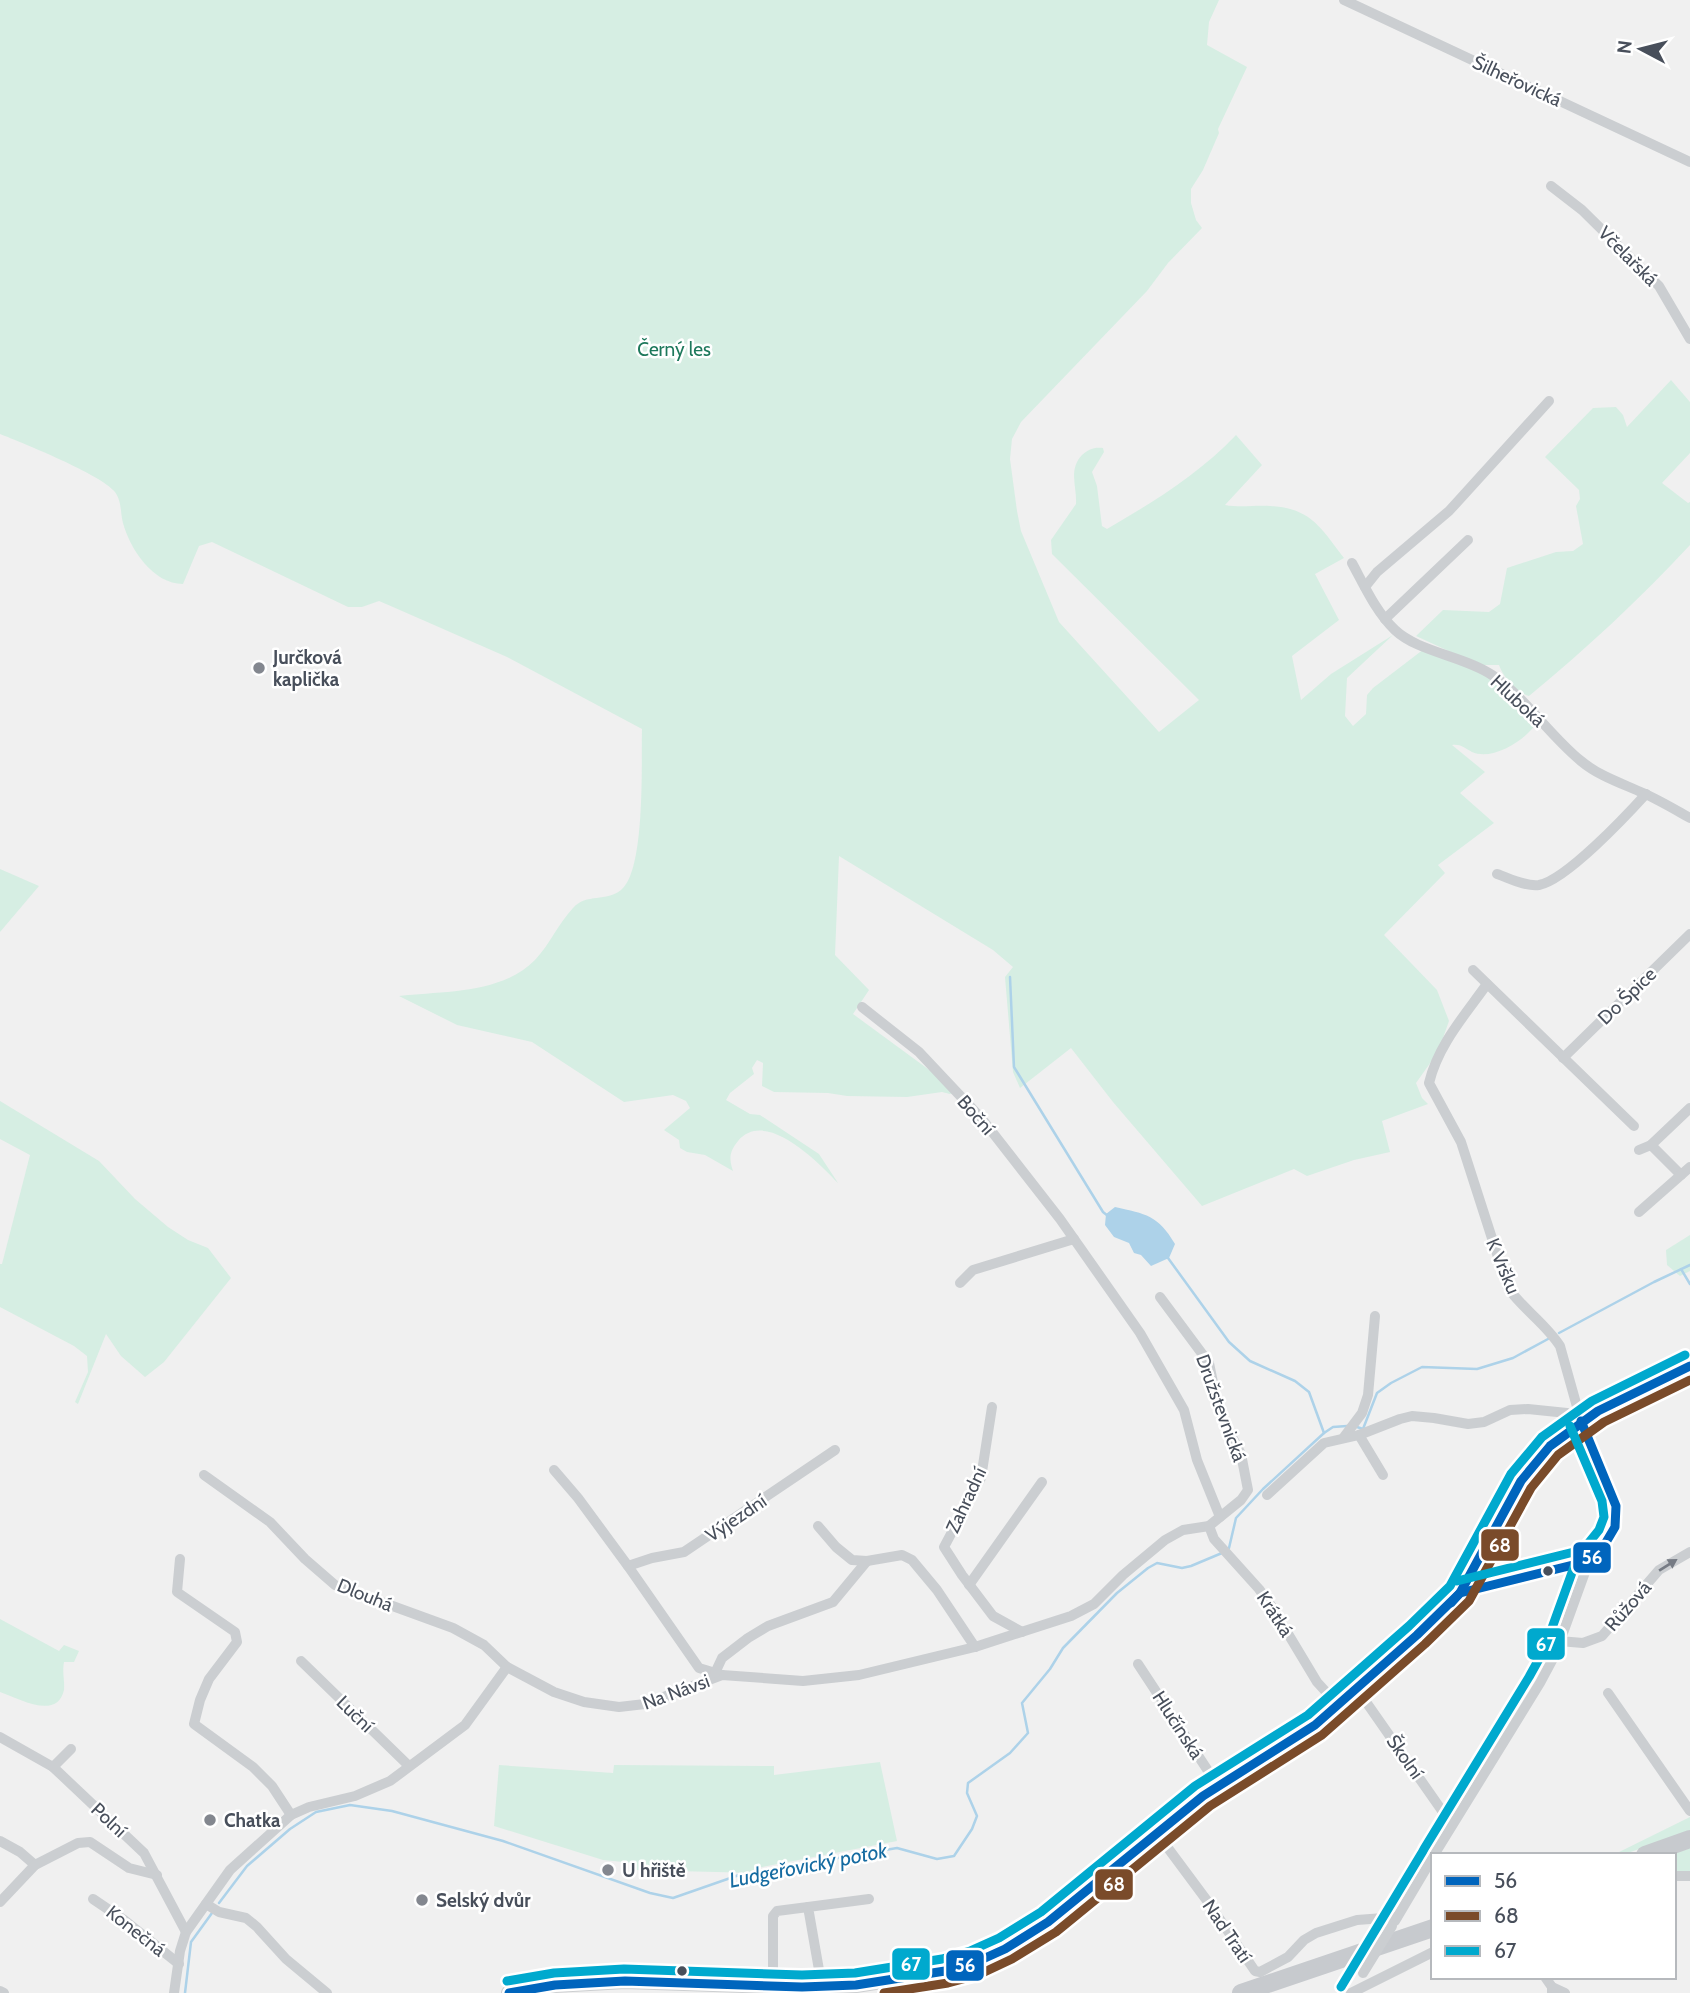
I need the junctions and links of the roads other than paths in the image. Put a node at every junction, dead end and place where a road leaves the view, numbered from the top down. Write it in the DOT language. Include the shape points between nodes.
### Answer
graph roads {
  1 [pos="1344,0"];
  2 [pos="1690,162"];
  3 [pos="1550,186"];
  4 [pos="1690,340"];
  5 [pos="1549,401"];
  6 [pos="1468,540"];
  7 [pos="1352,563"];
  8 [pos="1365,587"];
  9 [pos="1385,619"];
  10 [pos="1646,794"];
  11 [pos="1690,818"];
  12 [pos="1497,874"];
  13 [pos="1690,934"];
  14 [pos="1473,970"];
  15 [pos="1487,984"];
  16 [pos="862,1007"];
  17 [pos="1563,1058"];
  18 [pos="1690,1108"];
  19 [pos="1634,1126"];
  20 [pos="1651,1145"];
  21 [pos="1639,1150"];
  22 [pos="1686,1171"];
  23 [pos="1639,1212"];
  24 [pos="1074,1239"];
  25 [pos="967,1259"];
  26 [pos="973,1270"];
  27 [pos="960,1283"];
  28 [pos="1160,1297"];
  29 [pos="1375,1316"];
  30 [pos="1690,1366"];
  31 [pos="992,1407"];
  32 [pos="1581,1421"];
  33 [pos="1348,1430"];
  34 [pos="1359,1435"];
  35 [pos="835,1450"];
  36 [pos="554,1470"];
  37 [pos="204,1475"];
  38 [pos="1383,1475"];
  39 [pos="1042,1482"];
  40 [pos="1248,1490"];
  41 [pos="1267,1495"];
  42 [pos="1220,1517"];
  43 [pos="818,1525"];
  44 [pos="1209,1525"];
  45 [pos="1690,1552"];
  46 [pos="180,1559"];
  47 [pos="1589,1561"];
  48 [pos="867,1562"];
  49 [pos="628,1566"];
  50 [pos="969,1585"];
  51 [pos="1460,1593"];
  52 [pos="1022,1632"];
  53 [pos="1559,1641"];
  54 [pos="975,1647"];
  55 [pos="301,1661"];
  56 [pos="1138,1664"];
  57 [pos="507,1667"];
  58 [pos="718,1674"];
  59 [pos="1357,1689"];
  60 [pos="1608,1693"];
  61 [pos="1338,1705"];
  62 [pos="0,1737"];
  63 [pos="71,1749"];
  64 [pos="409,1766"];
  65 [pos="53,1768"];
  66 [pos="1218,1786"];
  67 [pos="1690,1811"];
  68 [pos="291,1815"];
  69 [pos="1452,1825"];
  70 [pos="1156,1832"];
  71 [pos="1690,1839"];
  72 [pos="0,1841"];
  73 [pos="1435,1853"];
  74 [pos="1651,1853"];
  75 [pos="1431,1859"];
  76 [pos="35,1865"];
  77 [pos="157,1875"];
  78 [pos="93,1899"];
  79 [pos="869,1899"];
  80 [pos="0,1902"];
  81 [pos="206,1904"];
  82 [pos="808,1907"];
  83 [pos="1395,1922"];
  84 [pos="1431,1929"];
  85 [pos="186,1932"];
  86 [pos="1431,1953"];
  87 [pos="179,1964"];
  88 [pos="773,1985"];
  89 [pos="599,1987"];
  90 [pos="822,1987"];
  91 [pos="734,1989"];
  92 [pos="1552,1990"];
  93 [pos="174,1993"];
  94 [pos="327,1993"];
  95 [pos="509,1993"];
  96 [pos="1241,1993"];
  97 [pos="1351,1993"];
  98 [pos="1565,1993"];
  1 -- 2 [label="street, Šilheřovická"];
  3 -- 4 [label="street, Včelařská" via="1659,286"];
  5 -- 8 [label="street" via="1449,511"];
  6 -- 9 [label="street"];
  7 -- 8 [label="street, Hluboká"];
  8 -- 9 [label="street, Hluboká"];
  9 -- 10 [label="street, Hluboká" via="1396,632 1493,676 1580,760"];
  10 -- 11 [label="street, Hluboká"];
  10 -- 12 [label="street" via="1610,832 1558,875 1539,885"];
  13 -- 17 [label="street, Do Špice"];
  14 -- 15 [label="street"];
  15 -- 17 [label="street"];
  15 -- 32 [label="street, K Vršku" via="1451,1034 1429,1083 1461,1142 1508,1287 1560,1346"];
  16 -- 24 [label="street, Boční" via="919,1052 982,1119"];
  17 -- 19 [label="street"];
  18 -- 20 [label="street"];
  20 -- 21 [label="street"];
  20 -- 22 [label="street"];
  22 -- 23 [label="street"];
  24 -- 26 [label="street"];
  24 -- 42 [label="street, Boční" via="1140,1333 1184,1410 1197,1460"];
  25 -- 26 [label="street"];
  26 -- 27 [label="street"];
  28 -- 40 [label="street, Družstevnická" via="1209,1363 1219,1412 1241,1454"];
  29 -- 33 [label="street" via="1368,1395 1362,1413"];
  30 -- 32 [label="street"];
  31 -- 50 [label="street, Zahradní" via="981,1478 944,1547"];
  32 -- 34 [label="street" via="1567,1413 1519,1409 1468,1424 1412,1416"];
  32 -- 47 [label="street, K Vršku" via="1617,1513 1611,1536"];
  32 -- 51 [label="street" via="1550,1446 1521,1481"];
  33 -- 34 [label="street"];
  33 -- 41 [label="street" via="1324,1443"];
  34 -- 38 [label="street"];
  35 -- 49 [label="street, Výjezdní" via="684,1552"];
  36 -- 49 [label="street"];
  37 -- 57 [label="street, Dlouhá" via="270,1522 335,1585 453,1628 484,1644"];
  39 -- 50 [label="street"];
  40 -- 42 [label="street, Na Návsi"];
  42 -- 44 [label="street, Na Návsi"];
  43 -- 48 [label="street" via="844,1555"];
  44 -- 52 [label="street, Na Návsi" via="1165,1539 1094,1604"];
  44 -- 61 [label="street, Krátká" via="1214,1539 1272,1607 1317,1682"];
  53 -- 45 [label="street, Růžová, one-way" via="1583,1643 1602,1636 1658,1570"];
  46 -- 68 [label="street" via="177,1592 235,1632 237,1642 209,1679 194,1724 253,1767"];
  47 -- 51 [label="street"];
  47 -- 53 [label="street, K Vršku"];
  48 -- 54 [label="street" via="902,1555 912,1560"];
  48 -- 58 [label="street" via="833,1602 748,1638 722,1658"];
  49 -- 58 [label="street" via="699,1668"];
  50 -- 52 [label="street, Zahradní" via="993,1616"];
  51 -- 59 [label="street"];
  52 -- 54 [label="street, Na Návsi"];
  53 -- 69 [label="street, K Vršku" via="1540,1684"];
  54 -- 58 [label="street, Na Návsi" via="859,1675 803,1681"];
  55 -- 64 [label="street, Luční"];
  56 -- 66 [label="street, Hlučínská"];
  57 -- 58 [label="street, Na Návsi" via="567,1698 619,1707 645,1704"];
  57 -- 64 [label="street" via="465,1725"];
  59 -- 61 [label="street"];
  59 -- 69 [label="street, Školní"];
  60 -- 67 [label="street"];
  61 -- 66 [label="street" via="1296,1738"];
  62 -- 65 [label="street, Polní"];
  63 -- 65 [label="street"];
  64 -- 68 [label="street" via="390,1781 355,1796"];
  65 -- 77 [label="street, Polní" via="144,1853"];
  66 -- 70 [label="street"];
  68 -- 81 [label="street" via="230,1870"];
  69 -- 73 [label="street, K Vršku"];
  70 -- 83 [label="street, Nad Tratí" via="1255,1971 1283,1960 1315,1933 1357,1920"];
  70 -- 90 [label="street" via="1048,1922 987,1957 917,1977"];
  71 -- 74 [label="main road"];
  72 -- 76 [label="street"];
  75 -- 83 [label="street, K Vršku"];
  76 -- 77 [label="street" via="78,1843 90,1842 129,1868"];
  76 -- 80 [label="street"];
  77 -- 85 [label="street, Polní"];
  78 -- 87 [label="street, Konečná"];
  79 -- 82 [label="street"];
  81 -- 85 [label="street"];
  81 -- 94 [label="street" via="246,1918"];
  82 -- 88 [label="street" via="777,1911 773,1916"];
  82 -- 90 [label="street"];
  83 -- 97 [label="street, K Vršku, bridge"];
  84 -- 96 [label="main road"];
  85 -- 87 [label="street"];
  86 -- 97 [label="street"];
  87 -- 93 [label="street"];
  88 -- 90 [label="street"];
  88 -- 91 [label="street"];
  89 -- 91 [label="street" via="654,1980"];
  89 -- 95 [label="street" via="555,1985"];
  92 -- 98 [label="street"];
}
